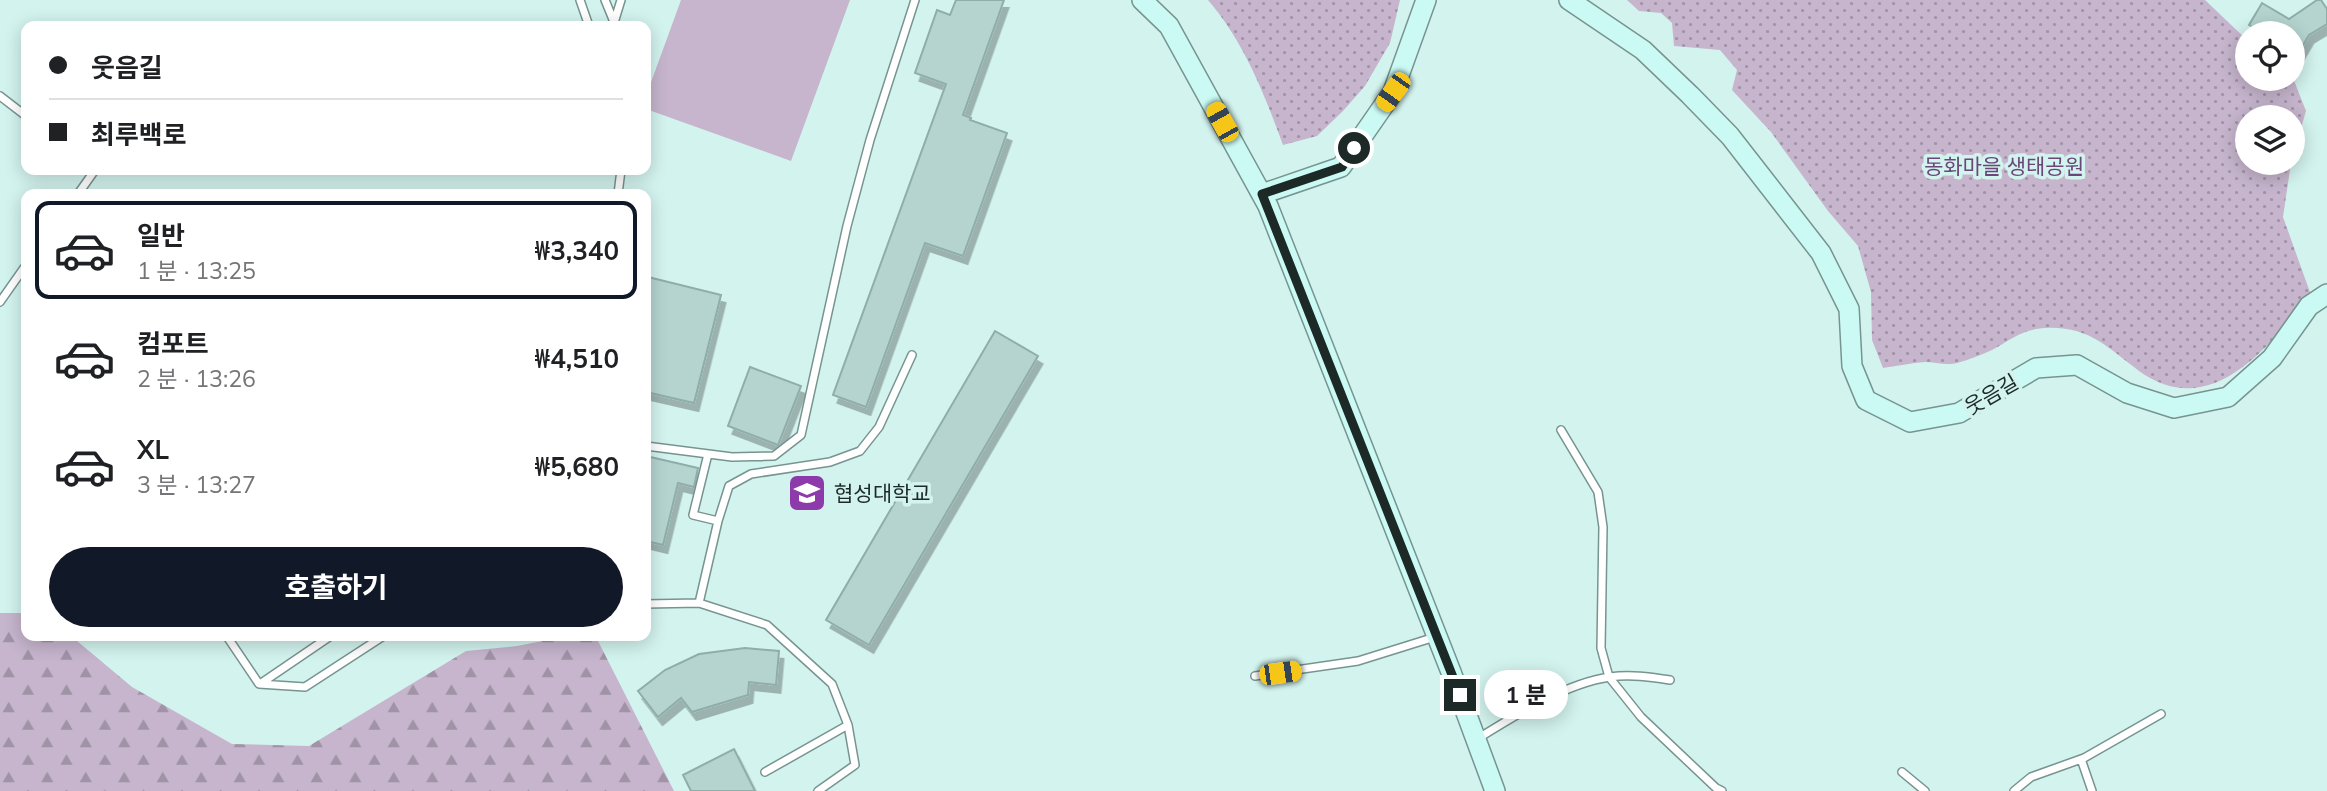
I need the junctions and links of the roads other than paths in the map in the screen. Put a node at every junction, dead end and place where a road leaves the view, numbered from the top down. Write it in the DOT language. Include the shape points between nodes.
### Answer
graph roads {
  1 [pos="580,0"];
  2 [pos="605,0"];
  3 [pos="621,0"];
  4 [pos="915,0"];
  5 [pos="1142,0"];
  6 [pos="1426,0"];
  7 [pos="1569,0"];
  8 [pos="587,21"];
  9 [pos="612,21"];
  10 [pos="614,21"];
  11 [pos="0,96"];
  12 [pos="21,112"];
  13 [pos="1262,194"];
  14 [pos="21,272"];
  15 [pos="2327,294"];
  16 [pos="0,302"];
  17 [pos="912,355"];
  18 [pos="1561,430"];
  19 [pos="651,447"];
  20 [pos="708,454"];
  21 [pos="718,521"];
  22 [pos="699,603"];
  23 [pos="651,604"];
  24 [pos="1437,636"];
  25 [pos="230,641"];
  26 [pos="323,641"];
  27 [pos="376,641"];
  28 [pos="1255,677"];
  29 [pos="1609,677"];
  30 [pos="1670,680"];
  31 [pos="259,684"];
  32 [pos="2161,714"];
  33 [pos="848,725"];
  34 [pos="1476,739"];
  35 [pos="2081,759"];
  36 [pos="765,772"];
  37 [pos="1902,772"];
  38 [pos="818,791"];
  39 [pos="1495,791"];
  40 [pos="1722,791"];
  41 [pos="1925,791"];
  42 [pos="2014,791"];
  43 [pos="2092,791"];
  1 -- 8 [label="lane"];
  2 -- 9 [label="lane"];
  3 -- 10 [label="lane"];
  4 -- 20 [label="lane" via="847,226 802,435 774,456"];
  5 -- 13 [label="street" via="1169,26"];
  6 -- 13 [label="street" via="1393,92 1342,167"];
  7 -- 15 [label="street, 웃음길" via="1643,50 1730,136 1821,253 1849,309 1852,366 1866,400 1910,422 1959,413 2036,368 2077,365 2127,393 2174,408 2228,397 2272,358 2309,306"];
  11 -- 12 [label="lane"];
  13 -- 24 [label="street"];
  14 -- 16 [label="lane"];
  17 -- 21 [label="lane" via="879,427 860,452 751,474 729,486"];
  18 -- 29 [label="lane" via="1598,492 1603,527 1601,648"];
  19 -- 20 [label="lane"];
  20 -- 21 [label="lane" via="693,516"];
  21 -- 22 [label="lane"];
  22 -- 23 [label="lane"];
  22 -- 33 [label="lane" via="767,625 832,684"];
  24 -- 28 [label="lane" via="1358,661"];
  24 -- 34 [label="street"];
  25 -- 31 [label="lane"];
  26 -- 31 [label="lane"];
  27 -- 31 [label="lane" via="305,687"];
  29 -- 30 [label="lane"];
  29 -- 34 [label="lane" via="1524,710"];
  29 -- 40 [label="lane" via="1641,717"];
  32 -- 35 [label="lane"];
  33 -- 36 [label="lane"];
  33 -- 38 [label="lane" via="855,765"];
  34 -- 39 [label="street"];
  35 -- 42 [label="lane" via="2031,776"];
  35 -- 43 [label="lane"];
  37 -- 41 [label="lane"];
}
